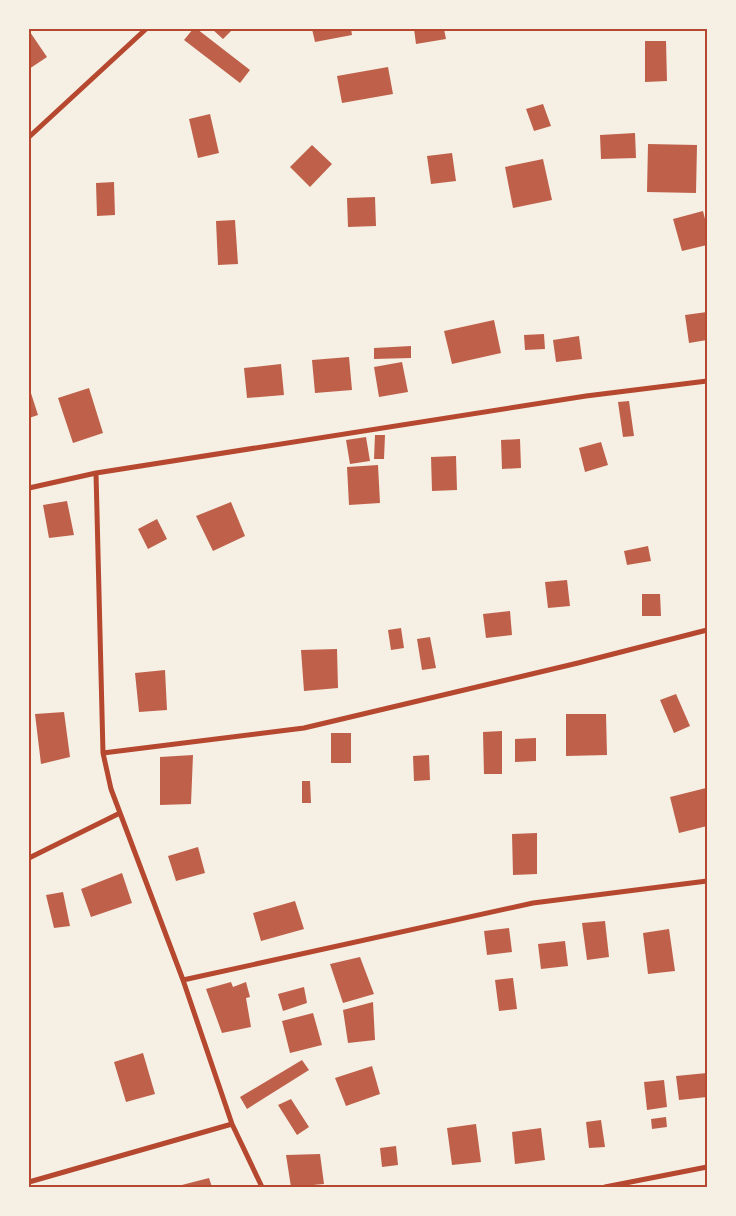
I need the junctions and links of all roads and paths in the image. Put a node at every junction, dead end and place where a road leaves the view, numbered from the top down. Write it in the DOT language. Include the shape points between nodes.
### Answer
graph roads {
  1 [pos="146,29"];
  2 [pos="29,137"];
  3 [pos="707,381"];
  4 [pos="96,473"];
  5 [pos="29,488"];
  6 [pos="707,630"];
  7 [pos="103,753"];
  8 [pos="120,813"];
  9 [pos="29,858"];
  10 [pos="707,881"];
  11 [pos="183,980"];
  12 [pos="232,1124"];
  13 [pos="707,1167"];
  14 [pos="29,1182"];
  15 [pos="262,1187"];
  16 [pos="605,1187"];
  1 -- 2 [label="street"];
  3 -- 4 [label="street" via="586,396"];
  4 -- 5 [label="street"];
  4 -- 7 [label="street"];
  6 -- 7 [label="street" via="304,728"];
  7 -- 8 [label="street"];
  8 -- 9 [label="street"];
  8 -- 11 [label="street"];
  10 -- 11 [label="street" via="533,903"];
  11 -- 12 [label="street"];
  12 -- 14 [label="street"];
  12 -- 15 [label="street"];
  13 -- 16 [label="street"];
}
